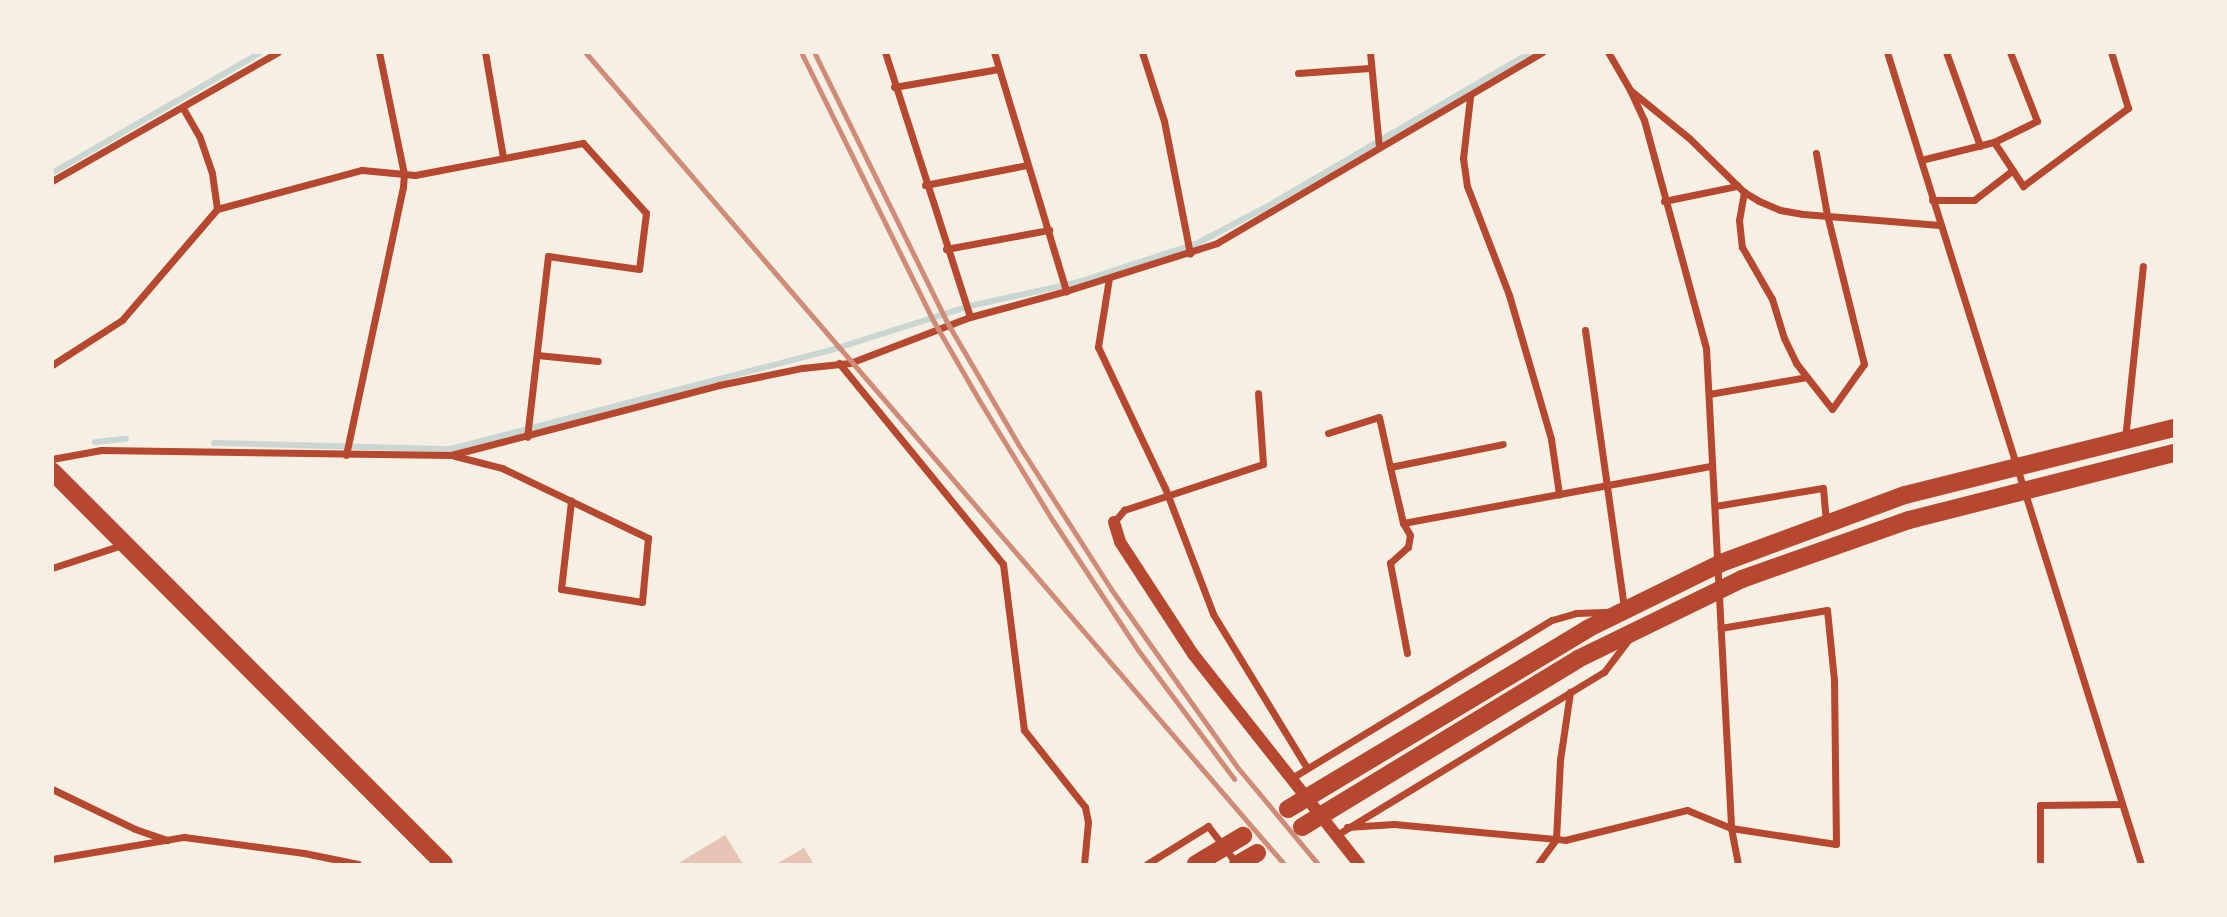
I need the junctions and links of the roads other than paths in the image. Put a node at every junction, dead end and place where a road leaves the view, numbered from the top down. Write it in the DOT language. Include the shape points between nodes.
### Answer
graph roads {
  1 [pos="278,52"];
  2 [pos="379,52"];
  3 [pos="485,52"];
  4 [pos="885,52"];
  5 [pos="994,52"];
  6 [pos="1142,52"];
  7 [pos="1370,52"];
  8 [pos="1542,52"];
  9 [pos="1608,52"];
  10 [pos="1887,52"];
  11 [pos="1946,52"];
  12 [pos="2010,52"];
  13 [pos="2111,52"];
  14 [pos="1370,68"];
  15 [pos="998,69"];
  16 [pos="1298,73"];
  17 [pos="894,87"];
  18 [pos="1630,90"];
  19 [pos="1470,97"];
  20 [pos="183,108"];
  21 [pos="1994,142"];
  22 [pos="1377,143"];
  23 [pos="1980,146"];
  24 [pos="1816,153"];
  25 [pos="503,157"];
  26 [pos="1921,160"];
  27 [pos="1027,165"];
  28 [pos="2013,170"];
  29 [pos="404,174"];
  30 [pos="52,181"];
  31 [pos="925,185"];
  32 [pos="1737,186"];
  33 [pos="1744,192"];
  34 [pos="1933,200"];
  35 [pos="1664,201"];
  36 [pos="217,209"];
  37 [pos="1826,215"];
  38 [pos="1940,225"];
  39 [pos="1049,230"];
  40 [pos="1188,248"];
  41 [pos="946,249"];
  42 [pos="2143,266"];
  43 [pos="1109,278"];
  44 [pos="1065,287"];
  45 [pos="968,310"];
  46 [pos="1586,330"];
  47 [pos="537,355"];
  48 [pos="598,361"];
  49 [pos="839,363"];
  50 [pos="52,365"];
  51 [pos="1807,377"];
  52 [pos="1258,393"];
  53 [pos="1709,394"];
  54 [pos="2175,428"];
  55 [pos="528,431"];
  56 [pos="1328,433"];
  57 [pos="2124,440"];
  58 [pos="1503,444"];
  59 [pos="347,449"];
  60 [pos="2175,453"];
  61 [pos="451,455"];
  62 [pos="52,459"];
  63 [pos="2017,465"];
  64 [pos="1713,466"];
  65 [pos="1390,467"];
  66 [pos="52,471"];
  67 [pos="1608,485"];
  68 [pos="2025,489"];
  69 [pos="1559,494"];
  70 [pos="1167,495"];
  71 [pos="571,501"];
  72 [pos="1715,506"];
  73 [pos="1114,522"];
  74 [pos="1826,522"];
  75 [pos="1403,523"];
  76 [pos="125,544"];
  77 [pos="1718,564"];
  78 [pos="52,568"];
  79 [pos="1719,589"];
  80 [pos="1621,611"];
  81 [pos="1721,628"];
  82 [pos="1629,632"];
  83 [pos="1407,653"];
  84 [pos="1570,692"];
  85 [pos="1307,768"];
  86 [pos="1291,781"];
  87 [pos="52,789"];
  88 [pos="2122,804"];
  89 [pos="1288,809"];
  90 [pos="1302,827"];
  91 [pos="1347,827"];
  92 [pos="1731,828"];
  93 [pos="1333,833"];
  94 [pos="1244,836"];
  95 [pos="1556,839"];
  96 [pos="168,840"];
  97 [pos="1257,853"];
  98 [pos="52,859"];
  99 [pos="358,864"];
  100 [pos="444,864"];
  101 [pos="1084,864"];
  102 [pos="1147,864"];
  103 [pos="1196,864"];
  104 [pos="1238,864"];
  105 [pos="1359,864"];
  106 [pos="1538,864"];
  107 [pos="1738,864"];
  108 [pos="2040,864"];
  109 [pos="2141,864"];
  1 -- 20 [label="street"];
  2 -- 29 [label="street"];
  3 -- 25 [label="street"];
  4 -- 17 [label="street"];
  5 -- 15 [label="street"];
  6 -- 40 [label="street" via="1166,131"];
  7 -- 14 [label="street"];
  8 -- 19 [label="street"];
  9 -- 18 [label="street"];
  10 -- 26 [label="street"];
  11 -- 23 [label="street"];
  12 -- 21 [label="street" via="2036,121"];
  13 -- 28 [label="street" via="2128,108 2023,186"];
  14 -- 16 [label="street"];
  14 -- 22 [label="street"];
  15 -- 17 [label="street"];
  15 -- 27 [label="street"];
  17 -- 31 [label="street"];
  18 -- 32 [label="street" via="1689,138"];
  18 -- 35 [label="street" via="1644,120"];
  19 -- 22 [label="street"];
  19 -- 69 [label="street" via="1463,158 1466,186 1509,295 1551,439"];
  20 -- 30 [label="street"];
  20 -- 36 [label="street" via="200,136"];
  21 -- 23 [label="street"];
  21 -- 28 [label="street"];
  22 -- 40 [label="street" via="1244,229"];
  23 -- 26 [label="street"];
  24 -- 37 [label="street"];
  25 -- 29 [label="street"];
  25 -- 47 [label="street" via="583,143 646,213 639,269 548,256"];
  26 -- 34 [label="street"];
  27 -- 31 [label="street"];
  27 -- 39 [label="street"];
  28 -- 34 [label="street" via="1974,200"];
  29 -- 36 [label="street" via="362,170"];
  29 -- 59 [label="street"];
  31 -- 41 [label="street"];
  32 -- 33 [label="street"];
  32 -- 35 [label="street"];
  33 -- 37 [label="street" via="1780,210"];
  33 -- 51 [label="street" via="1738,220 1742,247 1772,299 1784,338"];
  34 -- 38 [label="street"];
  35 -- 53 [label="street" via="1706,348"];
  36 -- 50 [label="street" via="122,320"];
  37 -- 38 [label="street"];
  37 -- 51 [label="street" via="1864,364 1832,410"];
  38 -- 63 [label="street"];
  39 -- 41 [label="street"];
  39 -- 44 [label="street"];
  40 -- 43 [label="street"];
  41 -- 45 [label="street"];
  42 -- 57 [label="street"];
  43 -- 44 [label="street"];
  43 -- 70 [label="street" via="1098,347"];
  44 -- 45 [label="street"];
  45 -- 49 [label="street" via="850,363"];
  46 -- 67 [label="street"];
  47 -- 48 [label="street"];
  47 -- 55 [label="street"];
  49 -- 55 [label="street" via="719,385"];
  49 -- 101 [label="street" via="1003,564 1024,730 1085,807"];
  51 -- 53 [label="street"];
  52 -- 70 [label="street" via="1263,464"];
  53 -- 64 [label="street"];
  54 -- 57 [label="main road"];
  55 -- 61 [label="street"];
  56 -- 65 [label="street" via="1379,417"];
  57 -- 63 [label="main road"];
  58 -- 65 [label="street"];
  59 -- 61 [label="street"];
  59 -- 62 [label="street" via="101,450"];
  60 -- 68 [label="main road"];
  61 -- 71 [label="street" via="502,468"];
  63 -- 68 [label="street"];
  63 -- 74 [label="main road"];
  64 -- 67 [label="street"];
  64 -- 72 [label="street"];
  65 -- 75 [label="street"];
  66 -- 76 [label="main road"];
  67 -- 69 [label="street"];
  67 -- 80 [label="street"];
  68 -- 79 [label="main road" via="1843,541"];
  68 -- 88 [label="street"];
  69 -- 75 [label="street"];
  70 -- 73 [label="street" via="1124,510"];
  70 -- 85 [label="street" via="1213,614"];
  71 -- 71 [label="street" via="648,538 642,602 561,589"];
  72 -- 74 [label="street" via="1823,488"];
  72 -- 77 [label="street"];
  73 -- 86 [label="street" via="1120,542 1193,654"];
  74 -- 77 [label="main road"];
  75 -- 83 [label="street" via="1410,535 1408,547 1390,563"];
  76 -- 78 [label="street"];
  76 -- 100 [label="main road"];
  77 -- 79 [label="street"];
  77 -- 80 [label="main road"];
  79 -- 81 [label="street"];
  79 -- 82 [label="main road"];
  80 -- 85 [label="street" via="1576,613 1552,620"];
  80 -- 89 [label="main road"];
  81 -- 92 [label="street"];
  81 -- 92 [label="street" via="1827,610 1834,680 1836,844"];
  82 -- 84 [label="street" via="1624,649 1604,672"];
  82 -- 90 [label="main road"];
  84 -- 91 [label="street"];
  84 -- 95 [label="street" via="1560,760"];
  85 -- 86 [label="street"];
  86 -- 93 [label="street"];
  87 -- 96 [label="street" via="135,830"];
  88 -- 108 [label="street" via="2040,805"];
  88 -- 109 [label="street"];
  91 -- 93 [label="street"];
  91 -- 95 [label="street" via="1394,824"];
  92 -- 95 [label="street" via="1688,810"];
  92 -- 107 [label="street"];
  93 -- 105 [label="street"];
  94 -- 103 [label="main road"];
  95 -- 106 [label="street"];
  96 -- 98 [label="street"];
  96 -- 99 [label="street" via="184,837"];
  97 -- 104 [label="main road"];
  102 -- 104 [label="street" via="1208,826"];
}
